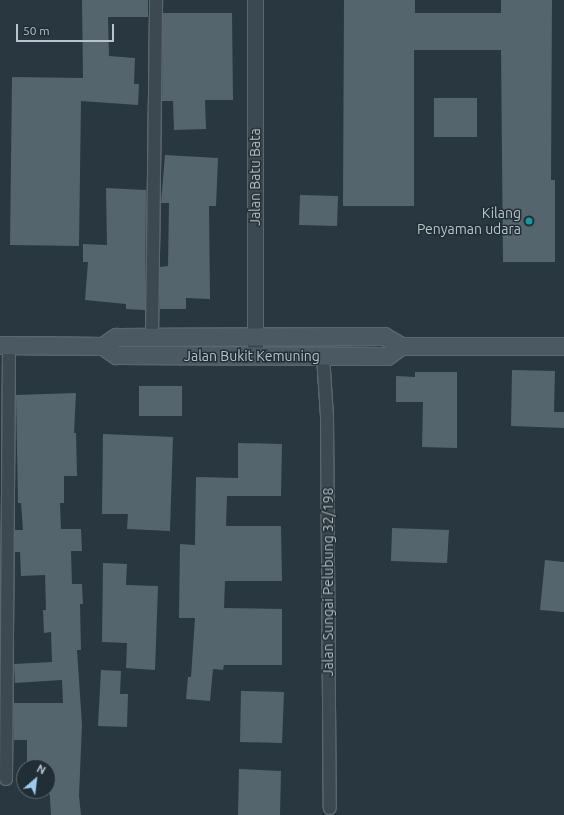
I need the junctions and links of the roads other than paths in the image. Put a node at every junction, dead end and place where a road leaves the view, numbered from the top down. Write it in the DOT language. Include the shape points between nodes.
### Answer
graph roads {
  1 [pos="156,0"];
  2 [pos="255,0"];
  3 [pos="255,337"];
  4 [pos="152,338"];
  5 [pos="4,345"];
  6 [pos="103,346"];
  7 [pos="401,346"];
  8 [pos="564,346"];
  9 [pos="255,354"];
  10 [pos="323,356"];
  11 [pos="6,779"];
  12 [pos="330,808"];
  1 -- 4 [label="street"];
  2 -- 3 [label="street, Jalan Batu Bata"];
  3 -- 4 [label="main road, Jalan Bukit Kemuning"];
  3 -- 7 [label="main road, Jalan Bukit Kemuning" via="384,336"];
  3 -- 9 [label="street, Jalan Batu Bata"];
  4 -- 6 [label="main road, Jalan Bukit Kemuning" via="116,337"];
  5 -- 6 [label="main road, Jalan Bukit Kemuning"];
  5 -- 11 [label="street"];
  6 -- 9 [label="main road, Jalan Bukit Kemuning" via="116,355"];
  7 -- 8 [label="main road"];
  7 -- 10 [label="main road, Jalan Bukit Kemuning" via="388,356"];
  9 -- 10 [label="main road, Jalan Bukit Kemuning"];
  10 -- 12 [label="street, Jalan Sungai Pelubung 32/198" via="327,416"];
}
